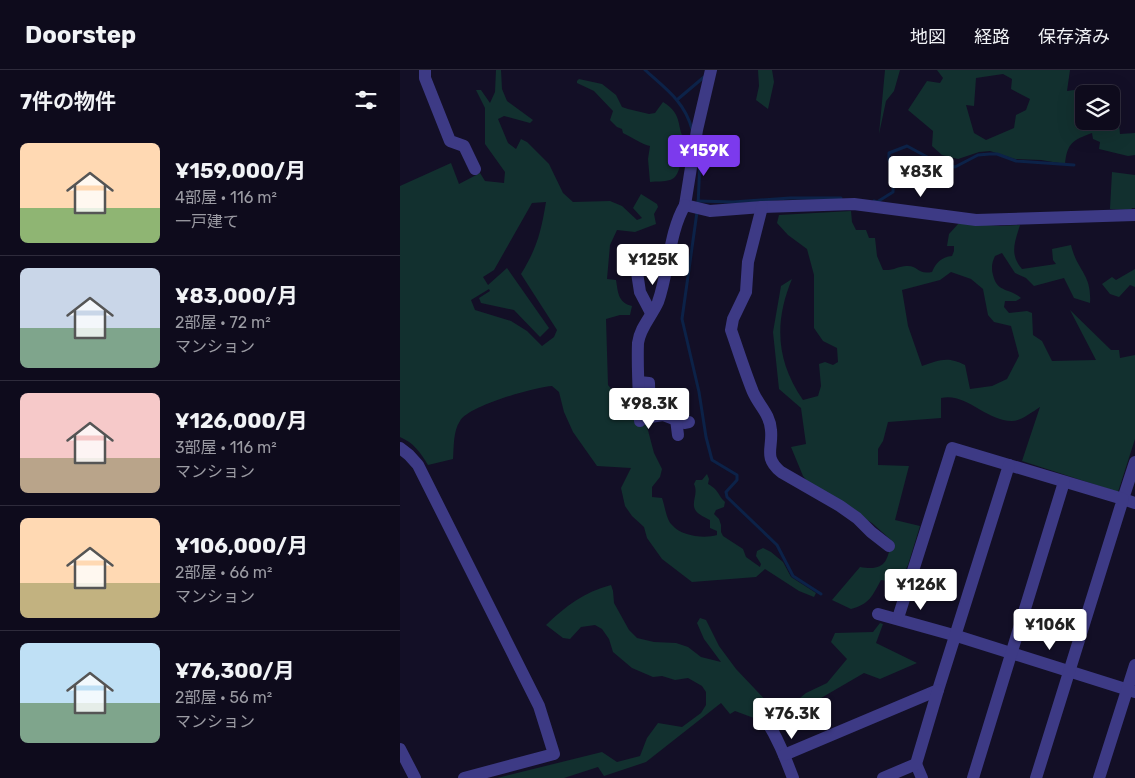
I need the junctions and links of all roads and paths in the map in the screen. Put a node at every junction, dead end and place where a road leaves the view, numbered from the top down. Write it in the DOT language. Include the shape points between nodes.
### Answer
graph roads {
  1 [pos="425,70"];
  2 [pos="710,71"];
  3 [pos="475,169"];
  4 [pos="688,206"];
  5 [pos="762,207"];
  6 [pos="1135,215"];
  7 [pos="632,270"];
  8 [pos="651,313"];
  9 [pos="639,382"];
  10 [pos="640,421"];
  11 [pos="678,435"];
  12 [pos="400,448"];
  13 [pos="1135,462"];
  14 [pos="1009,465"];
  15 [pos="1064,482"];
  16 [pos="1129,501"];
  17 [pos="889,546"];
  18 [pos="878,614"];
  19 [pos="898,618"];
  20 [pos="957,636"];
  21 [pos="1011,653"];
  22 [pos="1135,665"];
  23 [pos="1068,671"];
  24 [pos="938,690"];
  25 [pos="1131,690"];
  26 [pos="764,717"];
  27 [pos="400,749"];
  28 [pos="784,755"];
  29 [pos="916,764"];
  30 [pos="415,778"];
  31 [pos="464,778"];
  32 [pos="793,778"];
  33 [pos="883,778"];
  34 [pos="922,778"];
  35 [pos="973,778"];
  36 [pos="1036,778"];
  37 [pos="1099,778"];
  1 -- 3 [label="street" via="425,78 450,141 464,146"];
  2 -- 4 [label="street" via="696,136"];
  4 -- 5 [label="street" via="705,210"];
  4 -- 8 [label="street" via="678,217 666,276"];
  5 -- 6 [label="street" via="854,204 976,220"];
  5 -- 17 [label="street" via="748,262 746,292 733,318 731,330 754,394 767,413 771,430 769,455 781,472 852,514"];
  7 -- 8 [label="street"];
  8 -- 9 [label="street" via="638,342"];
  9 -- 10 [label="street"];
  9 -- 11 [label="street" via="649,383 650,417 664,415 682,421"];
  12 -- 31 [label="street" via="418,465 539,706 554,754"];
  13 -- 16 [label="street"];
  14 -- 15 [label="street"];
  14 -- 19 [label="street" via="952,448"];
  14 -- 20 [label="street"];
  15 -- 16 [label="street"];
  15 -- 21 [label="street"];
  16 -- 23 [label="street"];
  18 -- 19 [label="street"];
  19 -- 20 [label="street"];
  20 -- 21 [label="street"];
  20 -- 24 [label="street"];
  21 -- 23 [label="street"];
  21 -- 35 [label="street"];
  22 -- 25 [label="street"];
  23 -- 25 [label="street"];
  23 -- 36 [label="street"];
  24 -- 28 [label="street"];
  24 -- 29 [label="street"];
  25 -- 37 [label="street"];
  26 -- 28 [label="street"];
  27 -- 30 [label="street"];
  28 -- 32 [label="street"];
  29 -- 33 [label="street"];
  29 -- 34 [label="street"];
}
